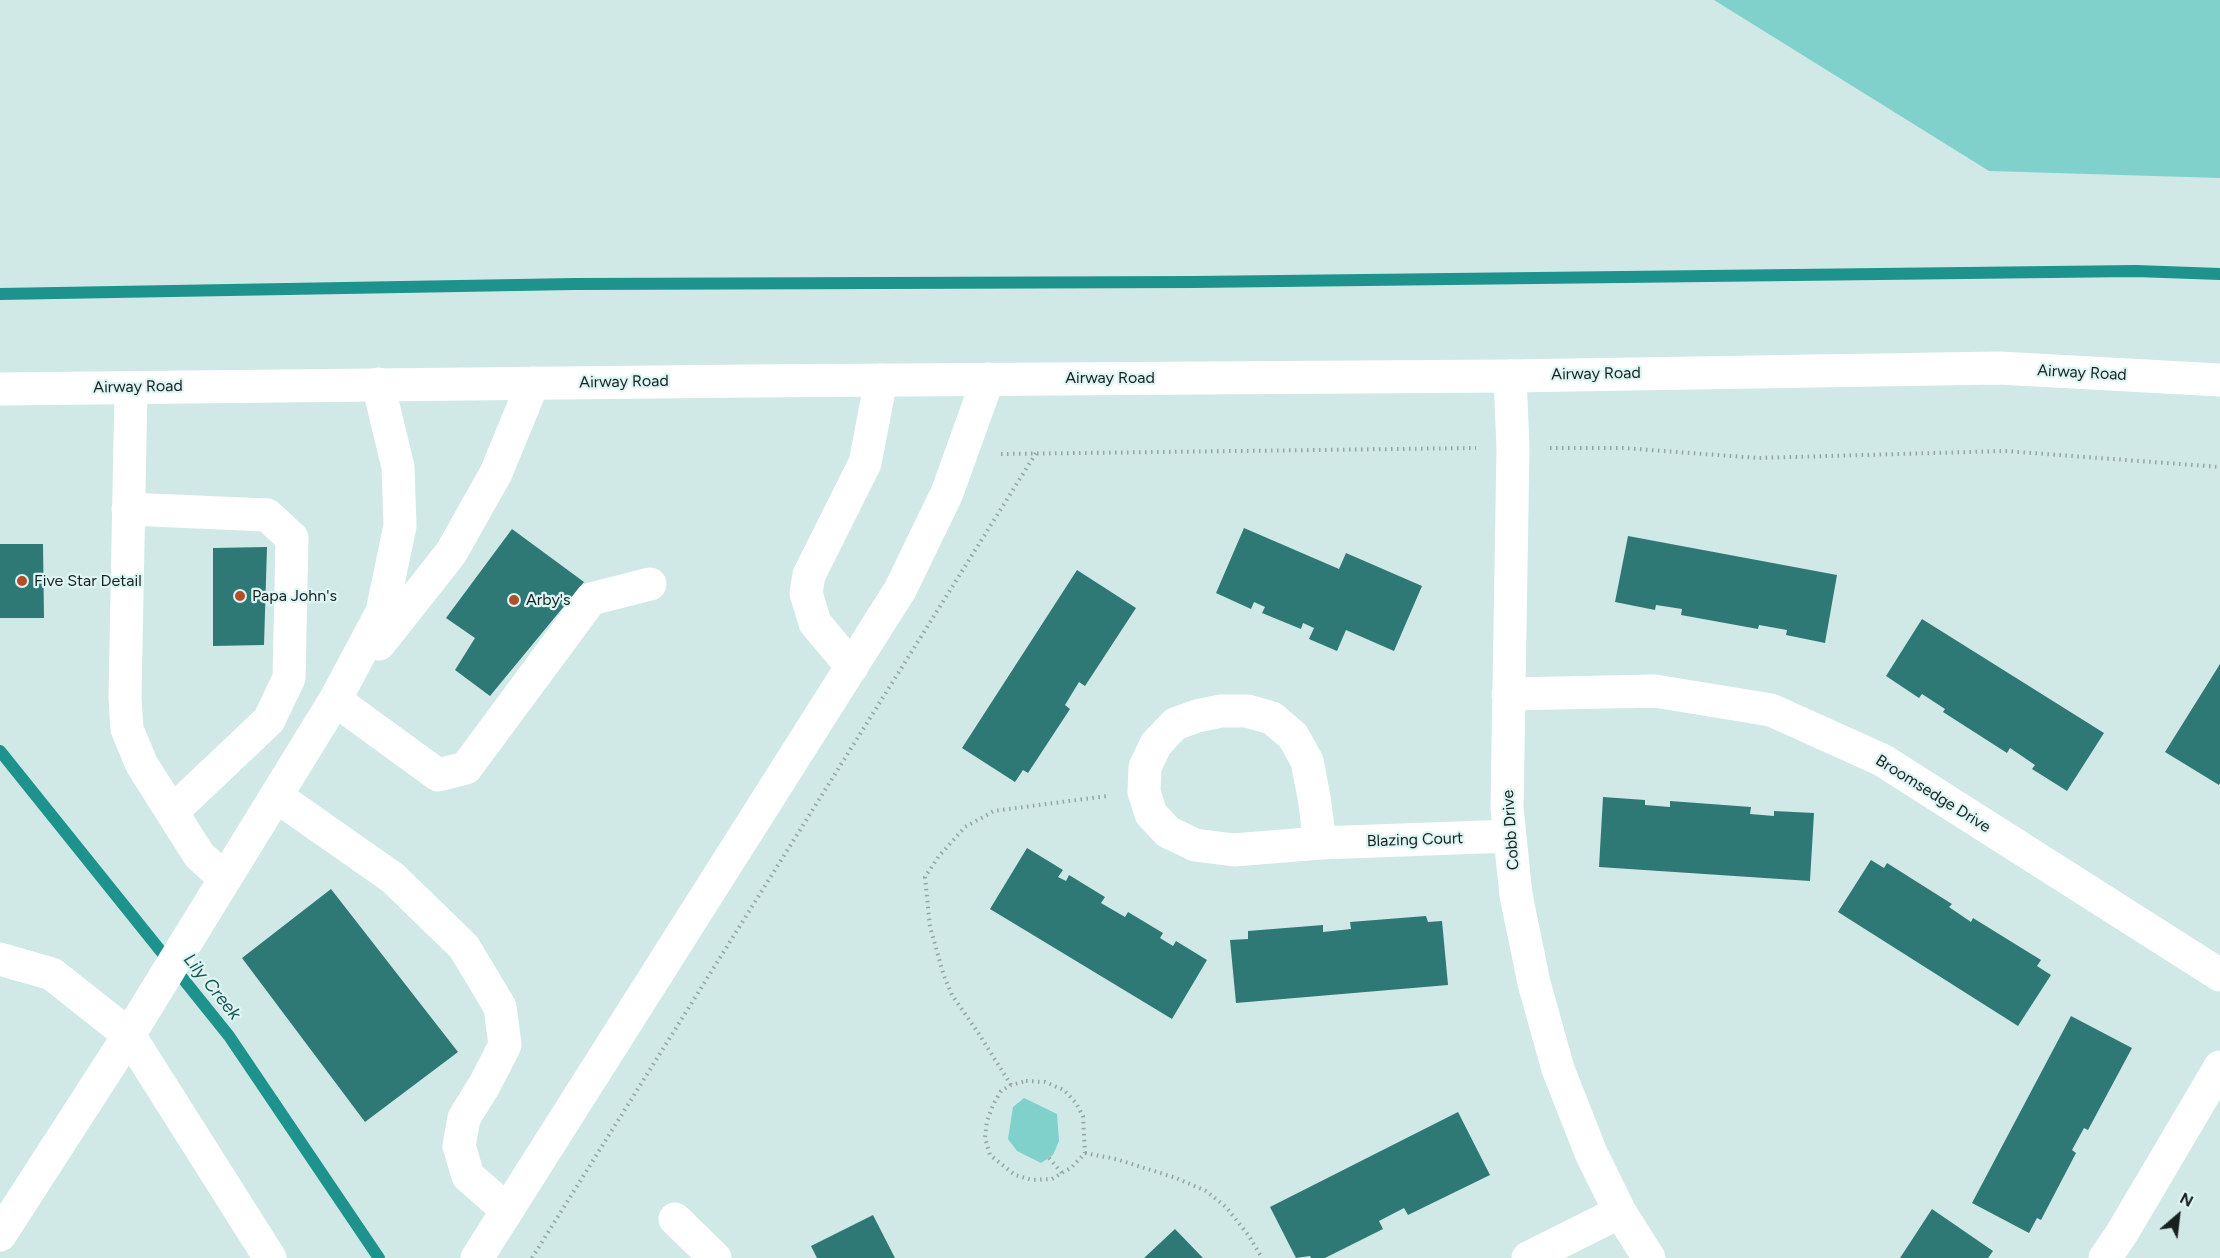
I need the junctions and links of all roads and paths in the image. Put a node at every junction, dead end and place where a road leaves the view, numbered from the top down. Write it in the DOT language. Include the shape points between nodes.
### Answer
graph roads {
  1 [pos="1510,376"];
  2 [pos="988,379"];
  3 [pos="881,380"];
  4 [pos="2220,380"];
  5 [pos="533,383"];
  6 [pos="378,384"];
  7 [pos="131,388"];
  8 [pos="0,389"];
  9 [pos="1513,448"];
  10 [pos="1036,453"];
  11 [pos="960,454"];
  12 [pos="2220,467"];
  13 [pos="128,509"];
  14 [pos="651,584"];
  15 [pos="852,667"];
  16 [pos="1508,694"];
  17 [pos="335,700"];
  18 [pos="1144,792"];
  19 [pos="276,795"];
  20 [pos="172,812"];
  21 [pos="1510,836"];
  22 [pos="1320,843"];
  23 [pos="225,879"];
  24 [pos="0,958"];
  25 [pos="2220,975"];
  26 [pos="129,1035"];
  27 [pos="2220,1067"];
  28 [pos="1011,1085"];
  29 [pos="1085,1153"];
  30 [pos="1049,1158"];
  31 [pos="1062,1173"];
  32 [pos="507,1210"];
  33 [pos="1620,1212"];
  34 [pos="675,1219"];
  35 [pos="0,1235"];
  36 [pos="270,1258"];
  37 [pos="477,1258"];
  38 [pos="532,1258"];
  39 [pos="715,1258"];
  40 [pos="1262,1258"];
  41 [pos="1528,1258"];
  42 [pos="1650,1258"];
  43 [pos="2106,1258"];
  1 -- 2 [label="street, Airway Road"];
  1 -- 4 [label="street, Airway Road" via="1999,368"];
  1 -- 9 [label="street, Cobb Drive"];
  2 -- 3 [label="street, Airway Road"];
  2 -- 11 [label="street"];
  3 -- 5 [label="street, Airway Road"];
  3 -- 15 [label="street" via="865,463 809,575 806,593 815,623"];
  5 -- 6 [label="street, Airway Road"];
  5 -- 17 [label="street" via="496,473 451,553"];
  6 -- 7 [label="street, Airway Road"];
  6 -- 17 [label="street" via="398,467 400,526 382,612"];
  7 -- 8 [label="street, Airway Road"];
  7 -- 13 [label="street"];
  9 -- 10 [label="path"];
  9 -- 12 [label="path" via="1623,448 1758,458 2005,451"];
  9 -- 16 [label="street, Cobb Drive"];
  10 -- 11 [label="path"];
  10 -- 38 [label="path"];
  11 -- 15 [label="street" via="947,492 900,590"];
  13 -- 20 [label="street" via="127,729 142,765"];
  13 -- 20 [label="street" via="267,515 292,538 289,678 269,720"];
  14 -- 17 [label="street" via="591,599 466,768 438,775"];
  15 -- 32 [label="street"];
  16 -- 21 [label="street, Cobb Drive"];
  16 -- 25 [label="street, Broomsedge Drive" via="1655,691 1771,710 1882,760"];
  17 -- 19 [label="street"];
  18 -- 22 [label="street, Blazing Court" via="1151,814 1168,832 1195,845 1234,850"];
  18 -- 22 [label="street, Blazing Court" via="1148,759 1174,724 1221,711 1247,711 1272,718 1293,736 1307,761"];
  18 -- 28 [label="path" via="994,811 965,827 925,877 930,927 944,976 952,995"];
  19 -- 23 [label="street"];
  19 -- 32 [label="street" via="393,878 464,947 500,1007 505,1045 464,1118 459,1146 468,1176"];
  20 -- 23 [label="street" via="199,855"];
  21 -- 22 [label="street, Blazing Court"];
  21 -- 33 [label="street, Cobb Drive" via="1516,896 1555,1059 1591,1153"];
  23 -- 26 [label="street"];
  24 -- 26 [label="street" via="52,974"];
  26 -- 35 [label="street"];
  26 -- 36 [label="street"];
  27 -- 43 [label="street"];
  28 -- 29 [label="path" via="1026,1081 1064,1090 1083,1116"];
  28 -- 31 [label="path" via="1001,1091 987,1121 985,1138 990,1155 1015,1175 1032,1180 1052,1179"];
  29 -- 31 [label="path"];
  29 -- 40 [label="path" via="1116,1159 1206,1191 1226,1207"];
  30 -- 31 [label="path"];
  32 -- 37 [label="street"];
  33 -- 41 [label="street"];
  33 -- 42 [label="street, Cobb Drive"];
  34 -- 39 [label="street"];
}
